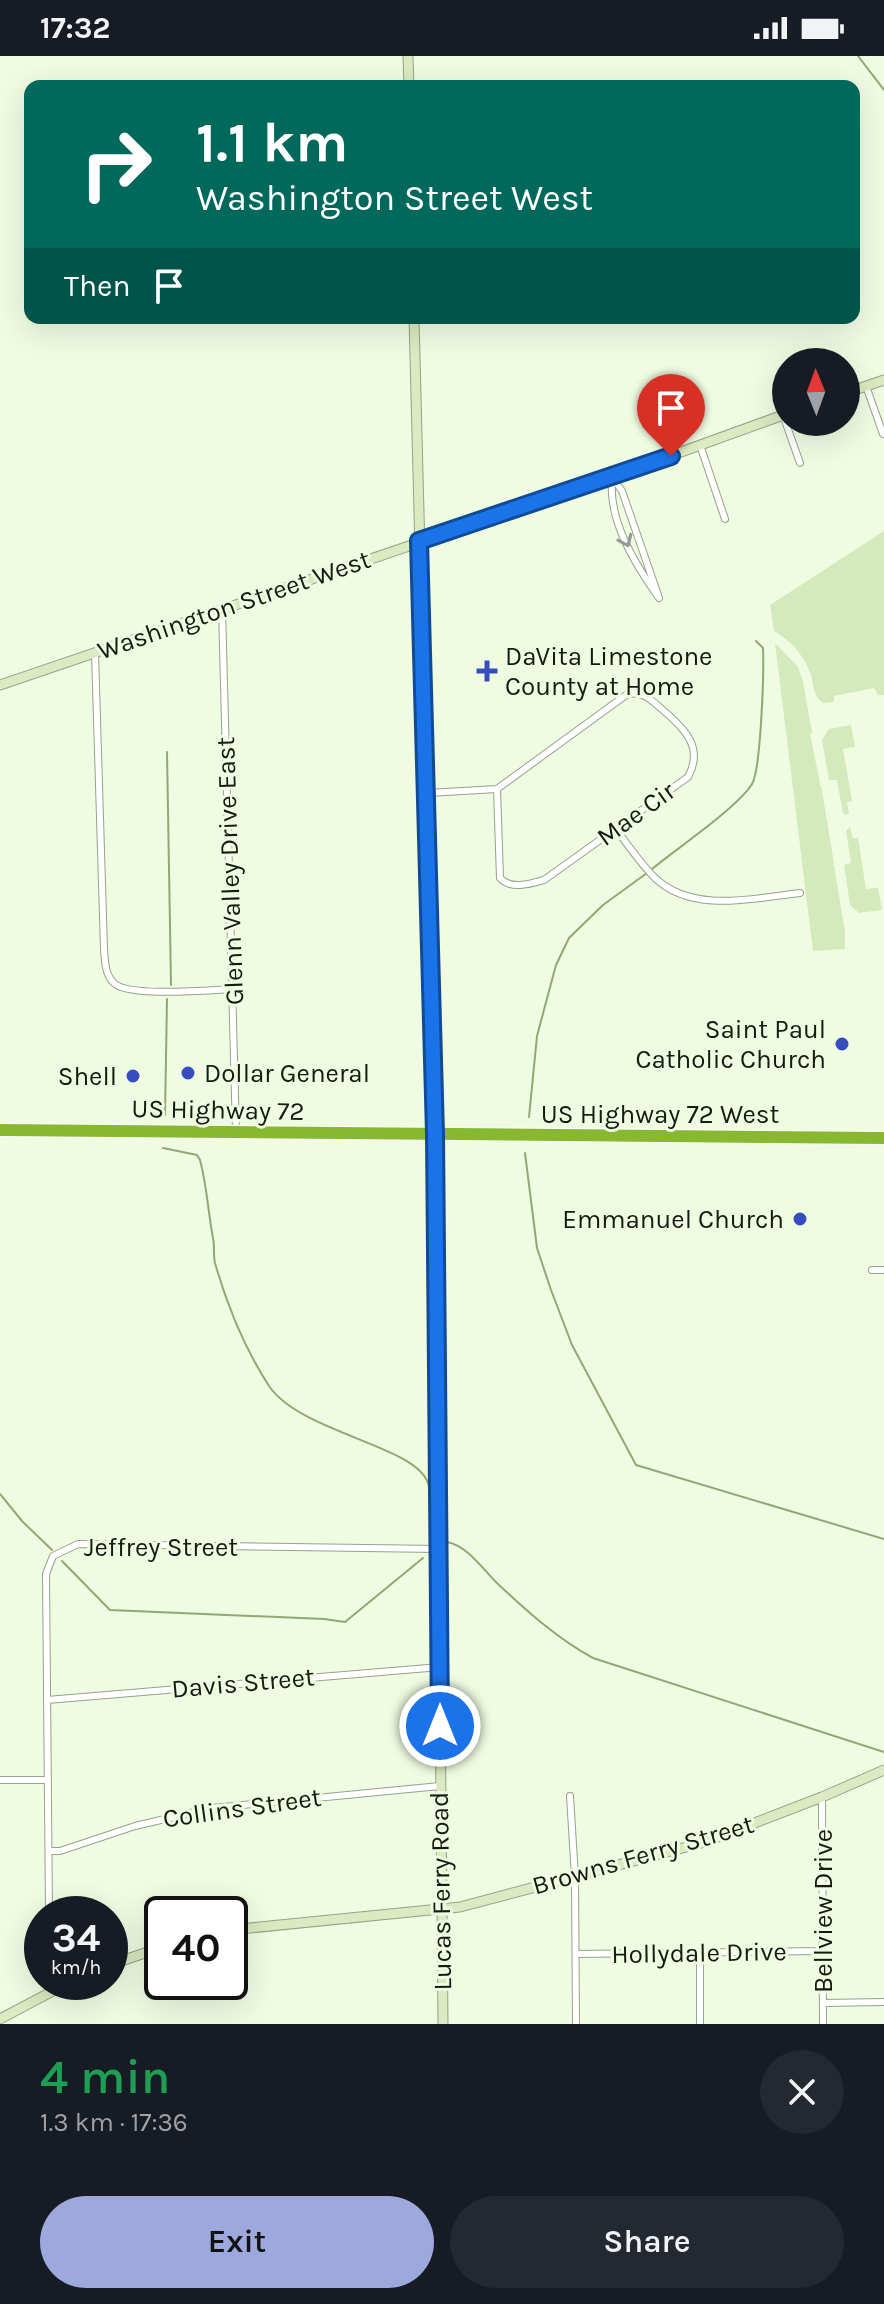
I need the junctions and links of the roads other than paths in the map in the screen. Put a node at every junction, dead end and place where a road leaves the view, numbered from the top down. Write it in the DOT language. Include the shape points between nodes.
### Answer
graph roads {
  1 [pos="408,56"];
  2 [pos="409,80"];
  3 [pos="414,324"];
  4 [pos="884,380"];
  5 [pos="866,386"];
  6 [pos="860,388"];
  7 [pos="772,420"];
  8 [pos="883,434"];
  9 [pos="792,436"];
  10 [pos="700,445"];
  11 [pos="800,463"];
  12 [pos="612,477"];
  13 [pos="725,519"];
  14 [pos="419,541"];
  15 [pos="222,609"];
  16 [pos="95,653"];
  17 [pos="0,685"];
  18 [pos="497,789"];
  19 [pos="428,793"];
  20 [pos="616,829"];
  21 [pos="800,893"];
  22 [pos="233,989"];
  23 [pos="0,1130"];
  24 [pos="236,1133"];
  25 [pos="435,1134"];
  26 [pos="884,1138"];
  27 [pos="872,1270"];
  28 [pos="884,1270"];
  29 [pos="439,1549"];
  30 [pos="440,1667"];
  31 [pos="47,1700"];
  32 [pos="884,1770"];
  33 [pos="0,1780"];
  34 [pos="48,1780"];
  35 [pos="440,1786"];
  36 [pos="570,1796"];
  37 [pos="822,1797"];
  38 [pos="49,1851"];
  39 [pos="575,1877"];
  40 [pos="49,1896"];
  41 [pos="442,1910"];
  42 [pos="248,1928"];
  43 [pos="822,1951"];
  44 [pos="700,1953"];
  45 [pos="576,1954"];
  46 [pos="31,2000"];
  47 [pos="884,2002"];
  48 [pos="823,2003"];
  49 [pos="0,2019"];
  50 [pos="443,2024"];
  51 [pos="576,2024"];
  52 [pos="700,2024"];
  53 [pos="823,2024"];
  1 -- 2 [label="street"];
  3 -- 14 [label="street, Lucas Ferry Road"];
  4 -- 5 [label="street"];
  5 -- 6 [label="street"];
  5 -- 8 [label="street"];
  7 -- 10 [label="street, Washington Street West"];
  9 -- 11 [label="street"];
  10 -- 12 [label="street, Washington Street West"];
  10 -- 13 [label="street"];
  12 -- 12 [label="street, one-way" via="610,495 624,537 659,598 622,491"];
  12 -- 14 [label="street, Washington Street West"];
  14 -- 15 [label="street, Washington Street West"];
  14 -- 19 [label="street, Lucas Ferry Road"];
  15 -- 16 [label="street, Washington Street West"];
  15 -- 22 [label="street, Glenn Valley Drive East"];
  16 -- 17 [label="street, Washington Street West"];
  16 -- 22 [label="street" via="109,976 132,991"];
  18 -- 19 [label="street"];
  18 -- 20 [label="street, Mae Cir" via="500,878 505,883 544,880"];
  18 -- 20 [label="street, Mae Cir" via="626,695 638,692 685,729 694,760 688,777"];
  19 -- 25 [label="street, Lucas Ferry Road"];
  20 -- 21 [label="street" via="652,875 673,891 718,901"];
  22 -- 24 [label="street, Glenn Valley Drive East"];
  23 -- 24 [label="highway, US Highway 72"];
  24 -- 25 [label="highway, US Highway 72"];
  25 -- 26 [label="highway, US Highway 72 West"];
  25 -- 29 [label="street, Lucas Ferry Road"];
  27 -- 28 [label="street"];
  29 -- 30 [label="street, Lucas Ferry Road"];
  29 -- 31 [label="street, Jeffrey Street" via="78,1544 61,1550 46,1574"];
  30 -- 31 [label="street, Davis Street"];
  30 -- 35 [label="street, Lucas Ferry Road"];
  31 -- 34 [label="street, Jeffrey Street"];
  32 -- 37 [label="street, Browns Ferry Street"];
  33 -- 34 [label="street"];
  34 -- 38 [label="street, Jeffrey Street"];
  35 -- 38 [label="street, Collins Street" via="212,1808"];
  35 -- 41 [label="street, Lucas Ferry Road"];
  36 -- 39 [label="street"];
  37 -- 39 [label="street, Browns Ferry Street" via="705,1842"];
  37 -- 43 [label="street, Bellview Drive"];
  38 -- 40 [label="street, Jeffrey Street"];
  39 -- 41 [label="street, Browns Ferry Street"];
  39 -- 45 [label="street"];
  41 -- 42 [label="street, Browns Ferry Street"];
  41 -- 50 [label="street, Lucas Ferry Road"];
  43 -- 44 [label="street, Hollydale Drive"];
  43 -- 48 [label="street, Bellview Drive"];
  44 -- 45 [label="street, Hollydale Drive"];
  44 -- 52 [label="street"];
  45 -- 51 [label="street"];
  46 -- 49 [label="street"];
  47 -- 48 [label="street"];
  48 -- 53 [label="street, Bellview Drive"];
}
